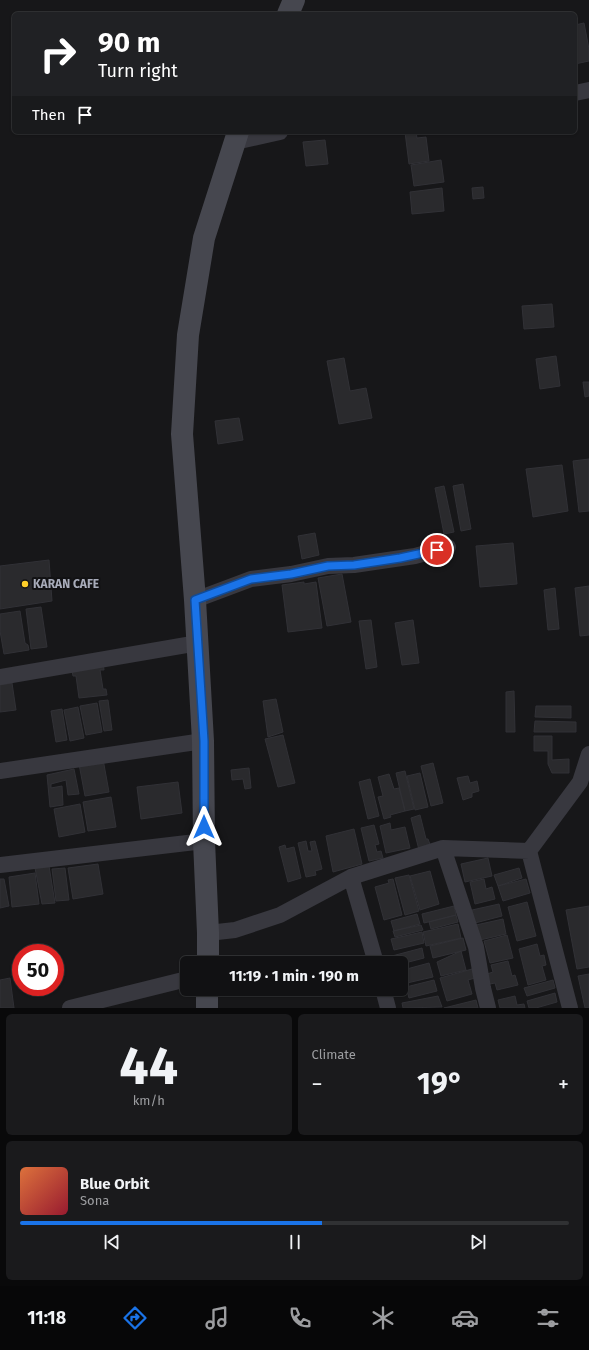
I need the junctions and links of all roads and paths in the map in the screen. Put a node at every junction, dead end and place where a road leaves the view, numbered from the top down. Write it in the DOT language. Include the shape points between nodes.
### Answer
graph roads {
  1 [pos="294,0"];
  2 [pos="289,12"];
  3 [pos="589,90"];
  4 [pos="577,93"];
  5 [pos="263,134"];
  6 [pos="237,137"];
  7 [pos="448,547"];
  8 [pos="195,600"];
  9 [pos="198,643"];
  10 [pos="0,677"];
  11 [pos="204,741"];
  12 [pos="589,754"];
  13 [pos="0,771"];
  14 [pos="204,841"];
  15 [pos="443,848"];
  16 [pos="528,851"];
  17 [pos="0,865"];
  18 [pos="351,877"];
  19 [pos="208,933"];
  20 [pos="208,956"];
  21 [pos="374,956"];
  22 [pos="180,981"];
  23 [pos="207,996"];
  24 [pos="385,996"];
  25 [pos="70,1008"];
  26 [pos="207,1008"];
  27 [pos="388,1008"];
  28 [pos="488,1008"];
  29 [pos="570,1008"];
  1 -- 2 [label="main road"];
  3 -- 4 [label="street"];
  5 -- 6 [label="street"];
  6 -- 8 [label="main road" via="204,238 188,335 182,434"];
  7 -- 8 [label="street" via="415,556 328,566 251,579"];
  8 -- 9 [label="main road"];
  9 -- 10 [label="street"];
  9 -- 11 [label="main road"];
  11 -- 13 [label="street"];
  11 -- 14 [label="main road"];
  12 -- 16 [label="street" via="580,782"];
  14 -- 17 [label="street"];
  14 -- 19 [label="main road"];
  15 -- 16 [label="street"];
  15 -- 18 [label="street"];
  15 -- 28 [label="street" via="476,947"];
  16 -- 29 [label="street"];
  18 -- 19 [label="street" via="280,915 235,930"];
  18 -- 21 [label="street"];
  19 -- 20 [label="main road"];
  22 -- 25 [label="street"];
  23 -- 26 [label="main road"];
  24 -- 27 [label="street"];
}
